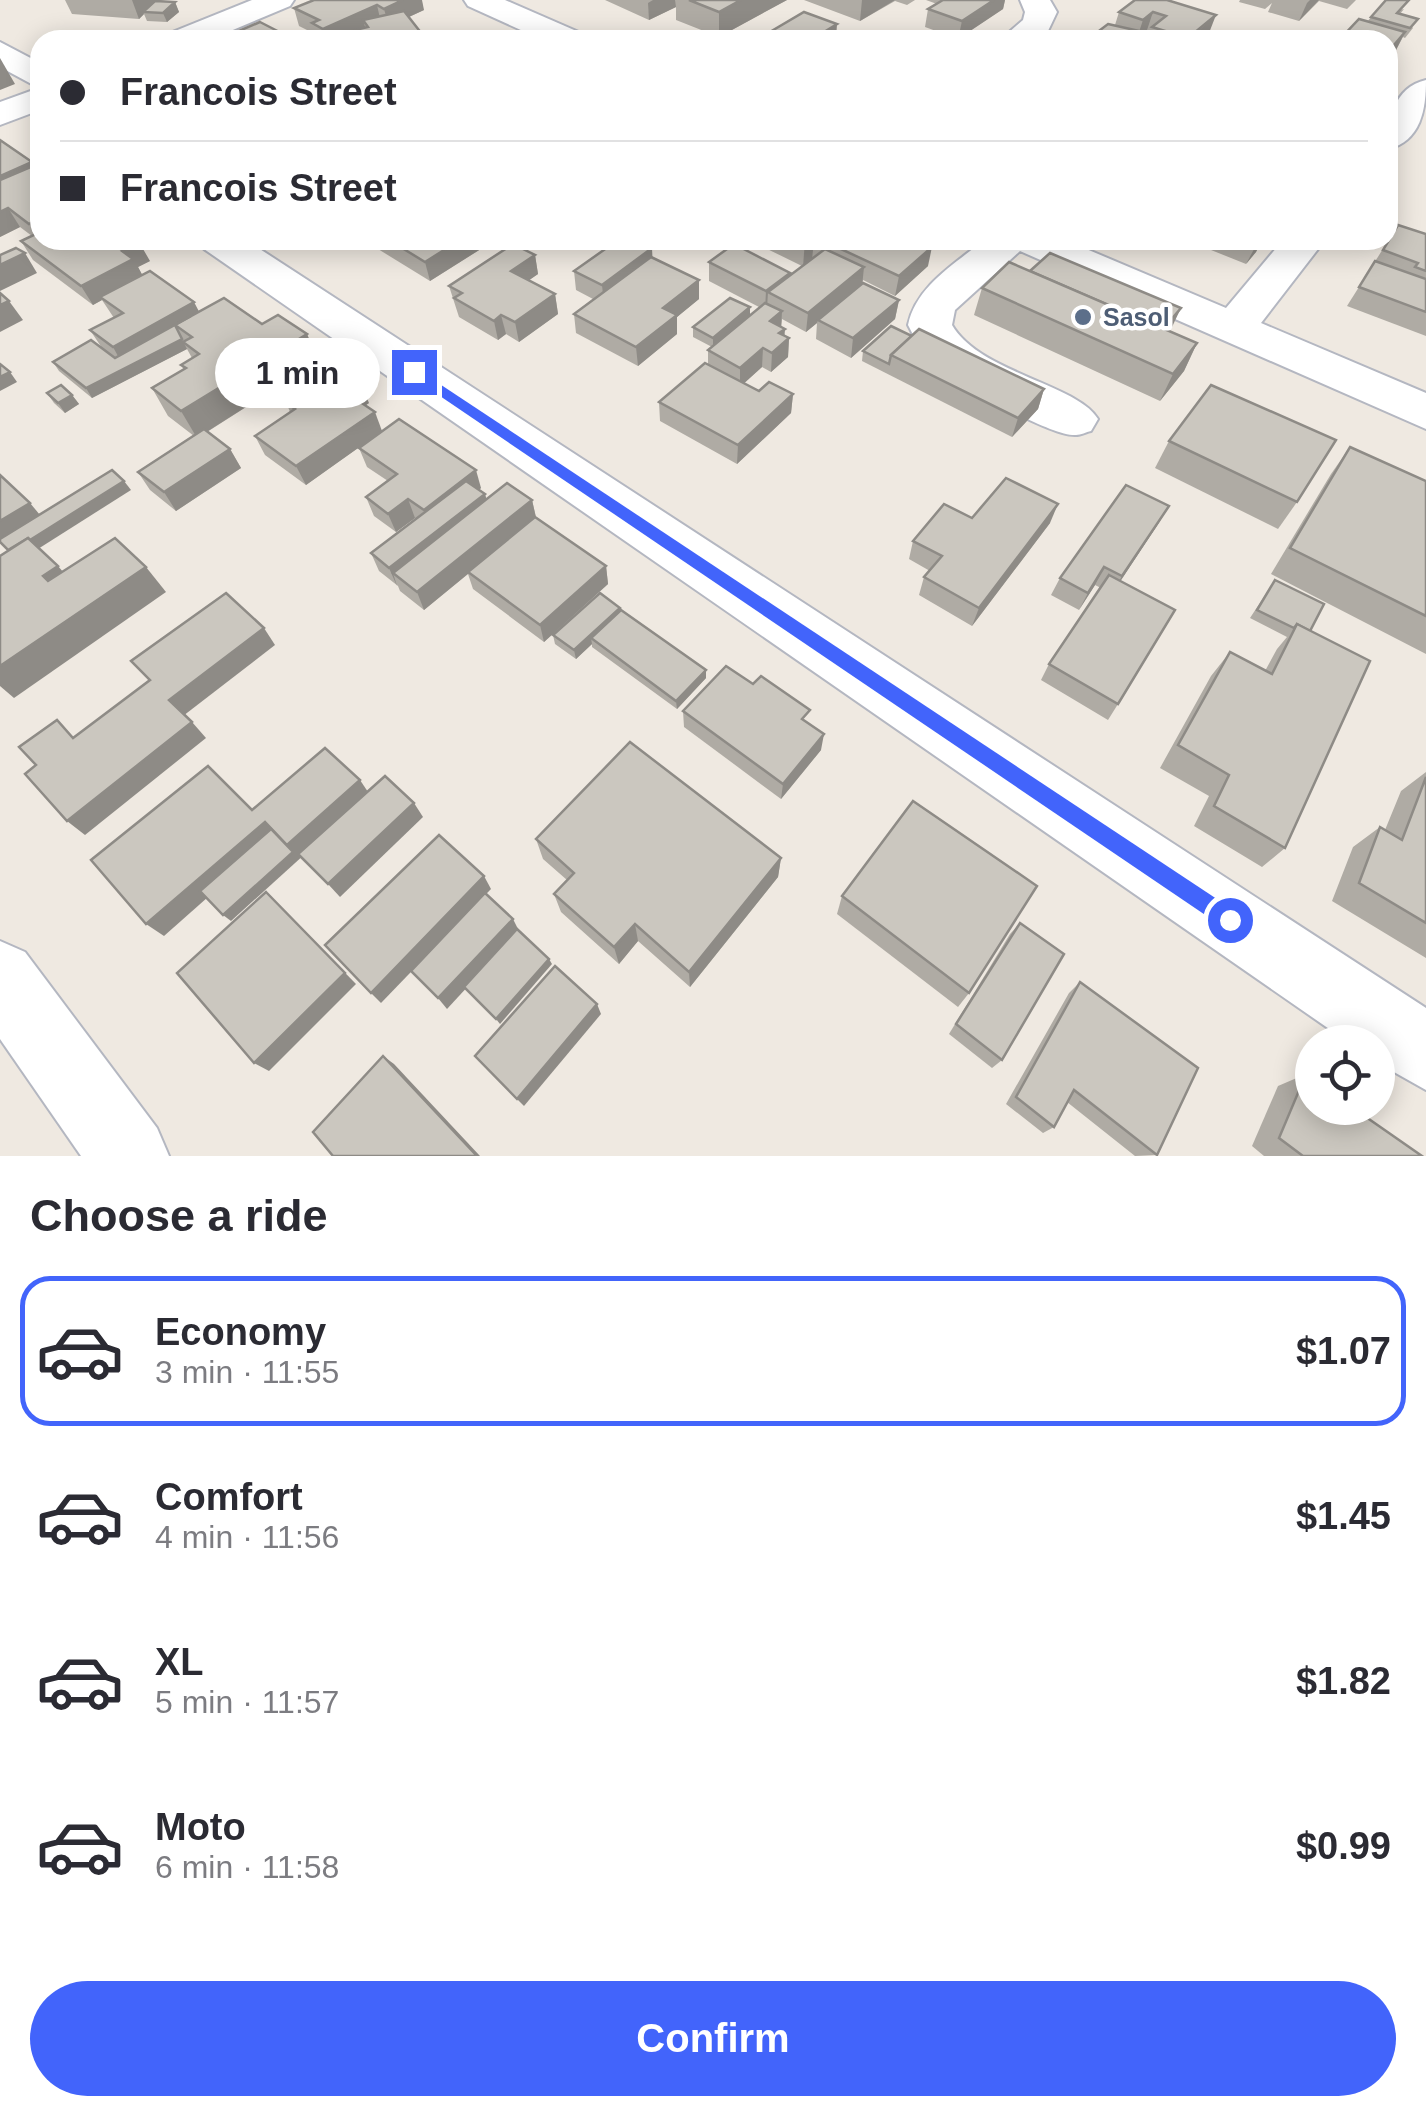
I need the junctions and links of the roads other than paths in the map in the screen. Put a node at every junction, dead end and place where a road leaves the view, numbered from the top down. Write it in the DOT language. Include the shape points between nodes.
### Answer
graph roads {
  1 [pos="279,0"];
  2 [pos="479,0"];
  3 [pos="1034,0"];
  4 [pos="205,30"];
  5 [pos="547,30"];
  6 [pos="1029,30"];
  7 [pos="0,52"];
  8 [pos="1426,90"];
  9 [pos="28,103"];
  10 [pos="1398,125"];
  11 [pos="233,250"];
  12 [pos="997,250"];
  13 [pos="1053,250"];
  14 [pos="1297,250"];
  15 [pos="1234,328"];
  16 [pos="1426,412"];
  17 [pos="1074,419"];
  18 [pos="0,977"];
  19 [pos="1426,1052"];
  20 [pos="128,1156"];
  1 -- 4 [label="street"];
  2 -- 5 [label="street"];
  3 -- 6 [label="street" via="1041,12"];
  7 -- 9 [label="street"];
  8 -- 10 [label="street"];
  11 -- 19 [label="street"];
  12 -- 17 [label="street" via="932,310 928,328 934,341 976,371"];
  13 -- 15 [label="street"];
  14 -- 15 [label="street"];
  15 -- 16 [label="street"];
  18 -- 20 [label="street"];
}
